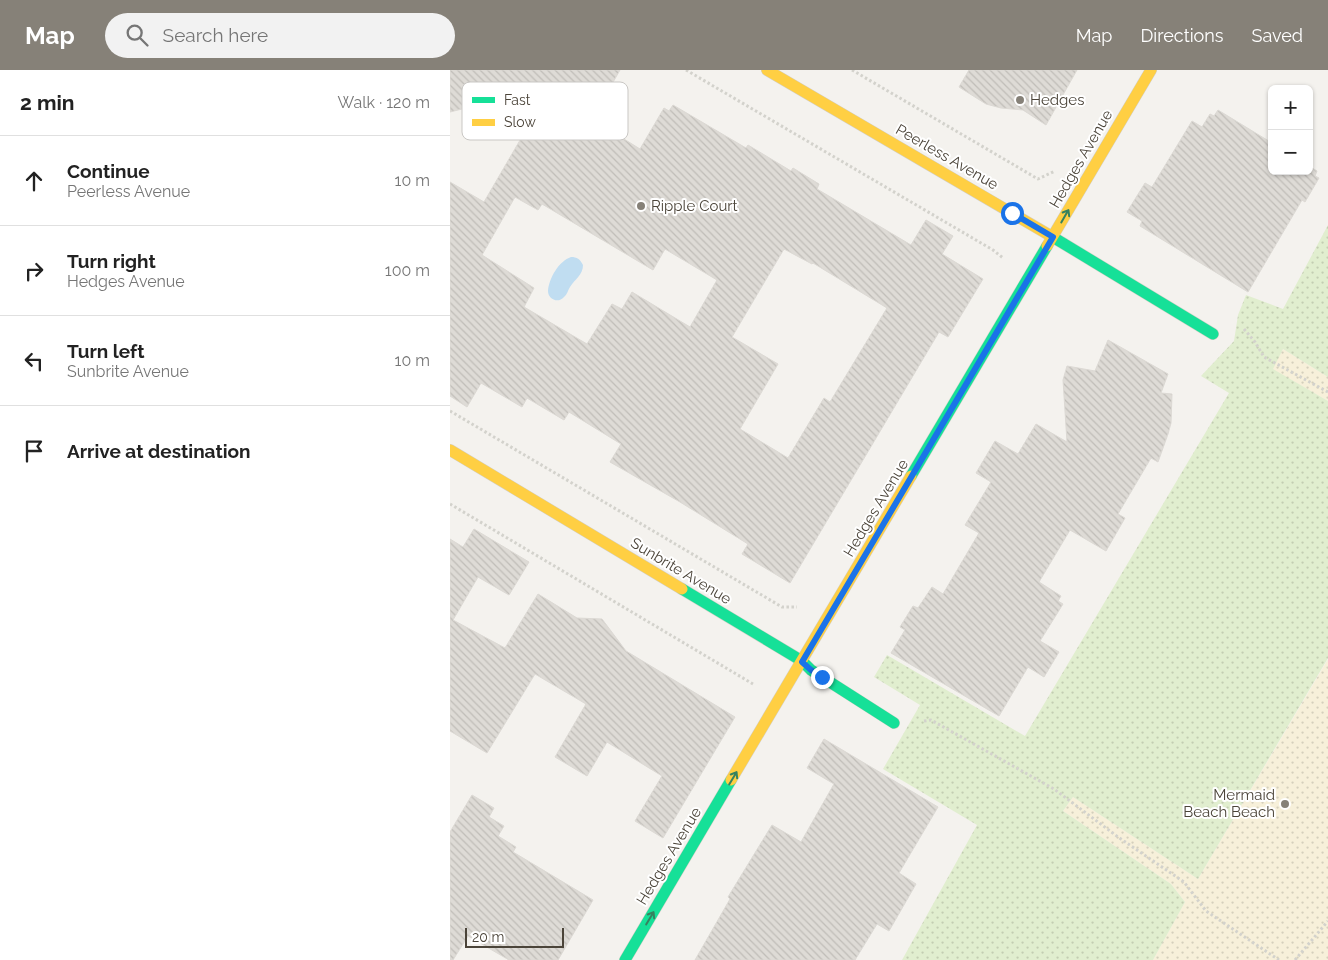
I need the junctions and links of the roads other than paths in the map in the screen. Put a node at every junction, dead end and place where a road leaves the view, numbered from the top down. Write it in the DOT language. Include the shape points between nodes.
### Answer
graph roads {
  1 [pos="767,70"];
  2 [pos="1151,70"];
  3 [pos="1053,237"];
  4 [pos="1213,334"];
  5 [pos="450,450"];
  6 [pos="802,662"];
  7 [pos="894,723"];
  8 [pos="625,960"];
  1 -- 3 [label="street, Peerless Avenue"];
  3 -- 2 [label="street, Hedges Avenue, one-way"];
  3 -- 4 [label="street, Peerless Avenue"];
  3 -- 6 [label="street, Hedges Avenue"];
  5 -- 6 [label="street, Sunbrite Avenue"];
  6 -- 7 [label="street, Sunbrite Avenue"];
  8 -- 6 [label="street, Hedges Avenue, one-way"];
}
